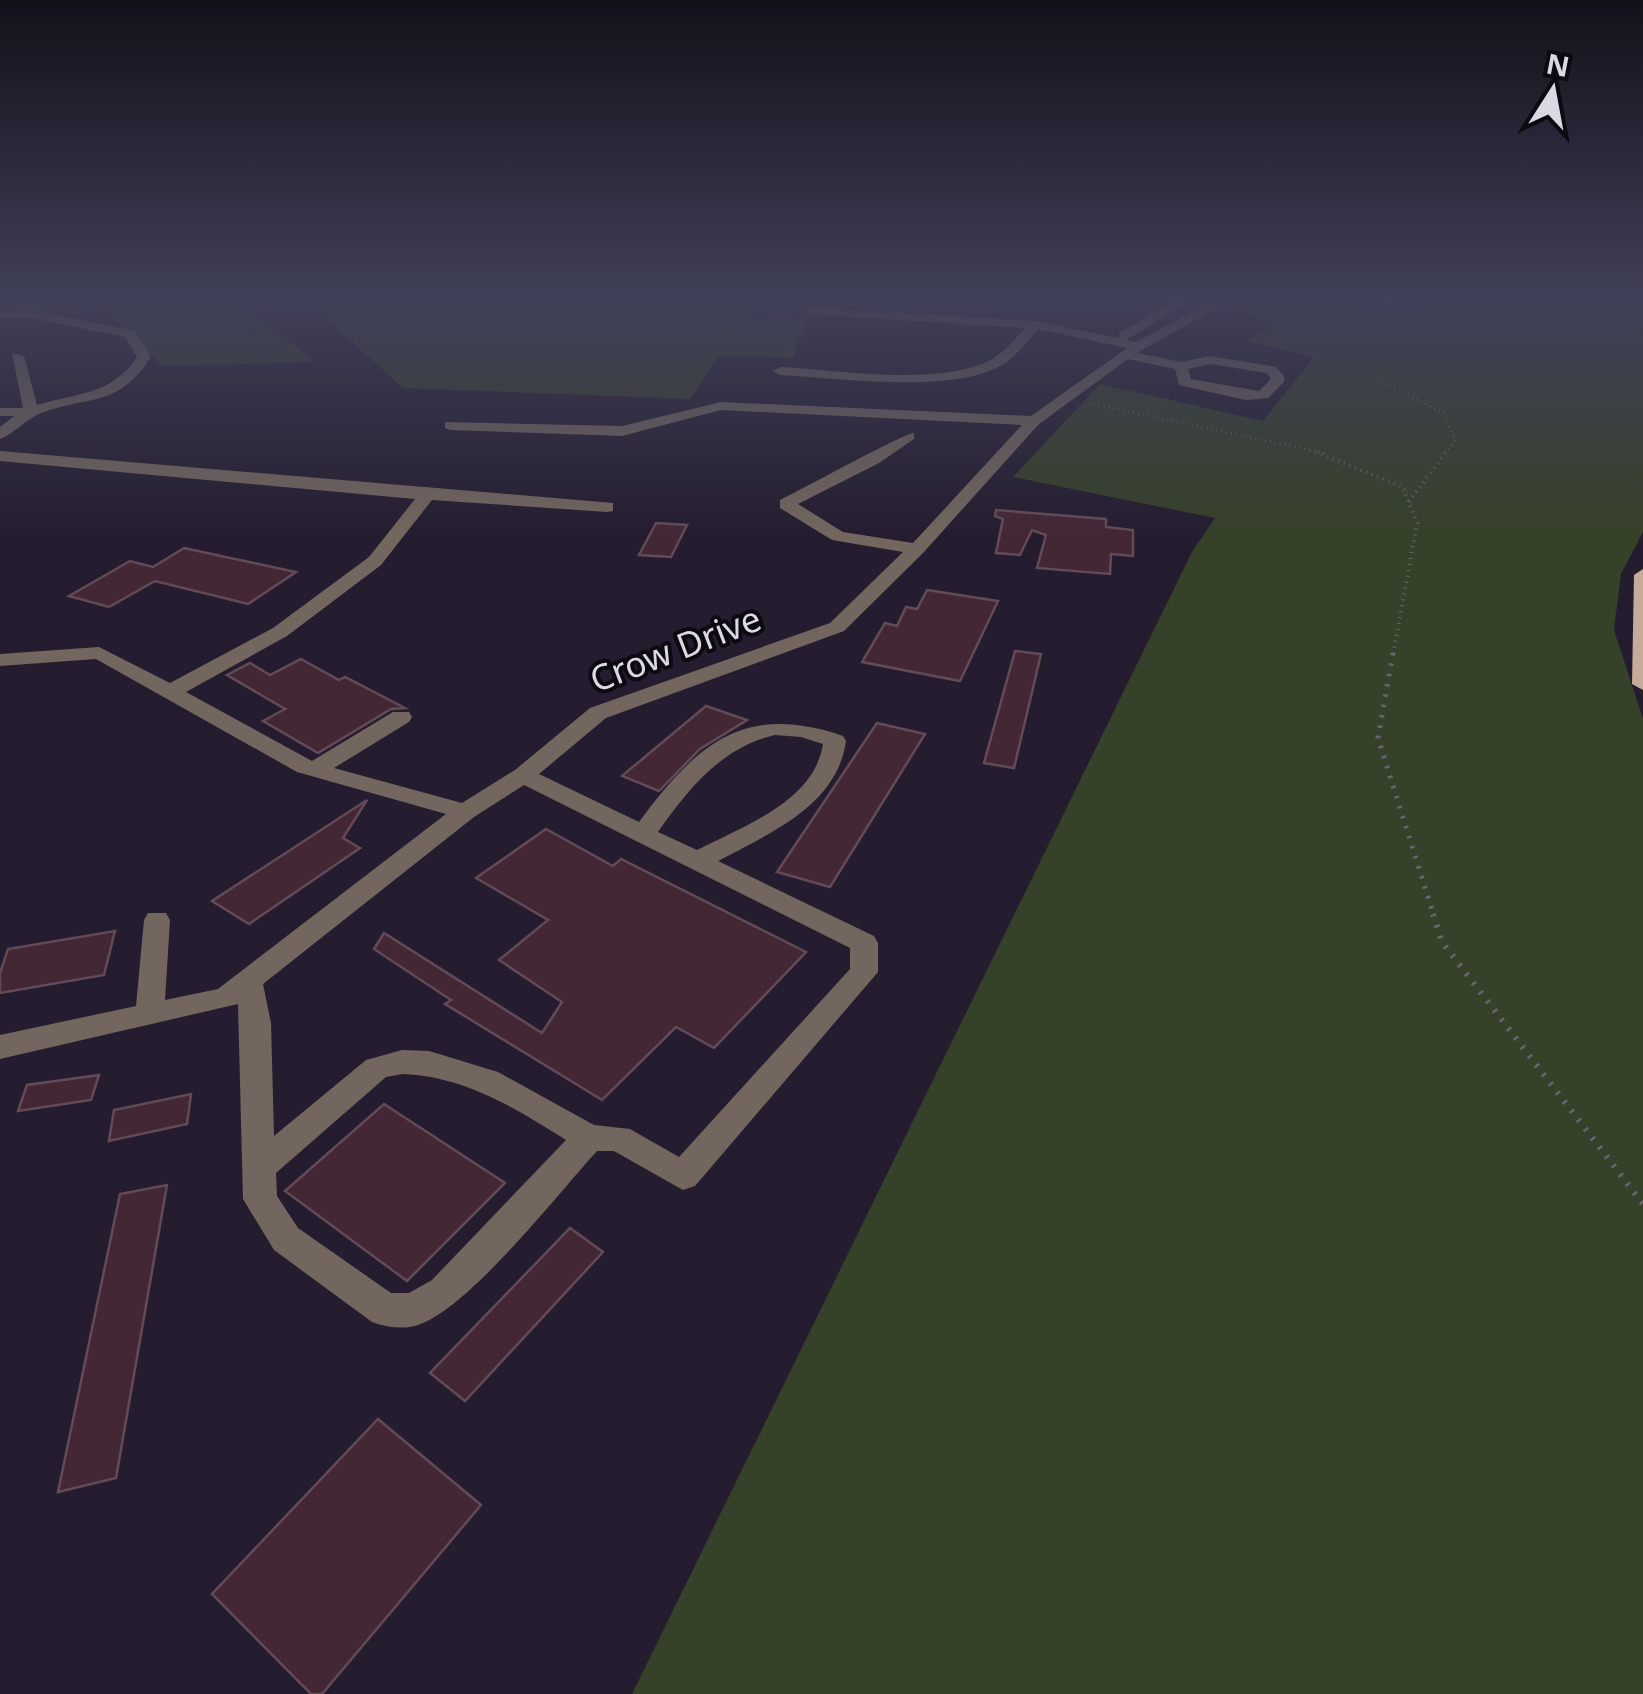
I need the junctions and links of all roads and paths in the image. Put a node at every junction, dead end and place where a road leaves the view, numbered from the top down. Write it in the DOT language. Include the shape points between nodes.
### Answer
graph roads {
  1 [pos="23,377"];
  2 [pos="134,377"];
  3 [pos="1095,377"];
  4 [pos="1183,377"];
  5 [pos="1277,377"];
  6 [pos="1381,381"];
  7 [pos="1066,398"];
  8 [pos="0,412"];
  9 [pos="32,412"];
  10 [pos="1034,421"];
  11 [pos="450,425"];
  12 [pos="0,434"];
  13 [pos="909,436"];
  14 [pos="0,456"];
  15 [pos="426,495"];
  16 [pos="1409,502"];
  17 [pos="607,507"];
  18 [pos="917,548"];
  19 [pos="1643,575"];
  20 [pos="0,660"];
  21 [pos="1643,684"];
  22 [pos="170,692"];
  23 [pos="401,717"];
  24 [pos="314,770"];
  25 [pos="523,775"];
  26 [pos="465,812"];
  27 [pos="644,834"];
  28 [pos="698,861"];
  29 [pos="158,920"];
  30 [pos="248,980"];
  31 [pos="150,1014"];
  32 [pos="0,1047"];
  33 [pos="590,1138"];
  34 [pos="260,1167"];
  35 [pos="1643,1204"];
  1 -- 9 [label="street"];
  2 -- 9 [label="street" via="87,400"];
  3 -- 7 [label="street, Crow Drive"];
  4 -- 5 [label="street" via="1246,396 1263,395"];
  6 -- 16 [label="path" via="1444,413 1455,440"];
  7 -- 10 [label="street, Crow Drive"];
  7 -- 16 [label="path" via="1332,455 1403,487"];
  8 -- 9 [label="street"];
  9 -- 12 [label="street"];
  10 -- 11 [label="street" via="721,406 622,432"];
  10 -- 18 [label="street, Crow Drive"];
  13 -- 18 [label="street" via="786,504 838,536"];
  14 -- 15 [label="street"];
  15 -- 17 [label="street"];
  15 -- 22 [label="street" via="374,562 280,632"];
  16 -- 35 [label="path" via="1417,523 1378,738 1442,942"];
  18 -- 25 [label="street, Crow Drive" via="837,627 598,713"];
  19 -- 21 [label="main road"];
  20 -- 22 [label="street" via="98,652"];
  22 -- 24 [label="street"];
  23 -- 24 [label="street"];
  24 -- 26 [label="street"];
  25 -- 26 [label="street, Crow Drive"];
  25 -- 27 [label="street"];
  26 -- 30 [label="street, Crow Drive"];
  27 -- 28 [label="street"];
  27 -- 28 [label="street" via="689,779 740,735 780,725 834,741 832,769 809,796"];
  28 -- 33 [label="street" via="864,943 864,972 683,1176 620,1138"];
  29 -- 31 [label="street"];
  30 -- 31 [label="street, Crow Drive" via="226,998"];
  30 -- 34 [label="street" via="256,1023"];
  31 -- 32 [label="street, Crow Drive"];
  33 -- 34 [label="street" via="476,1074 393,1061"];
  33 -- 34 [label="street" via="445,1292 413,1310 384,1310 286,1239 260,1199"];
}
